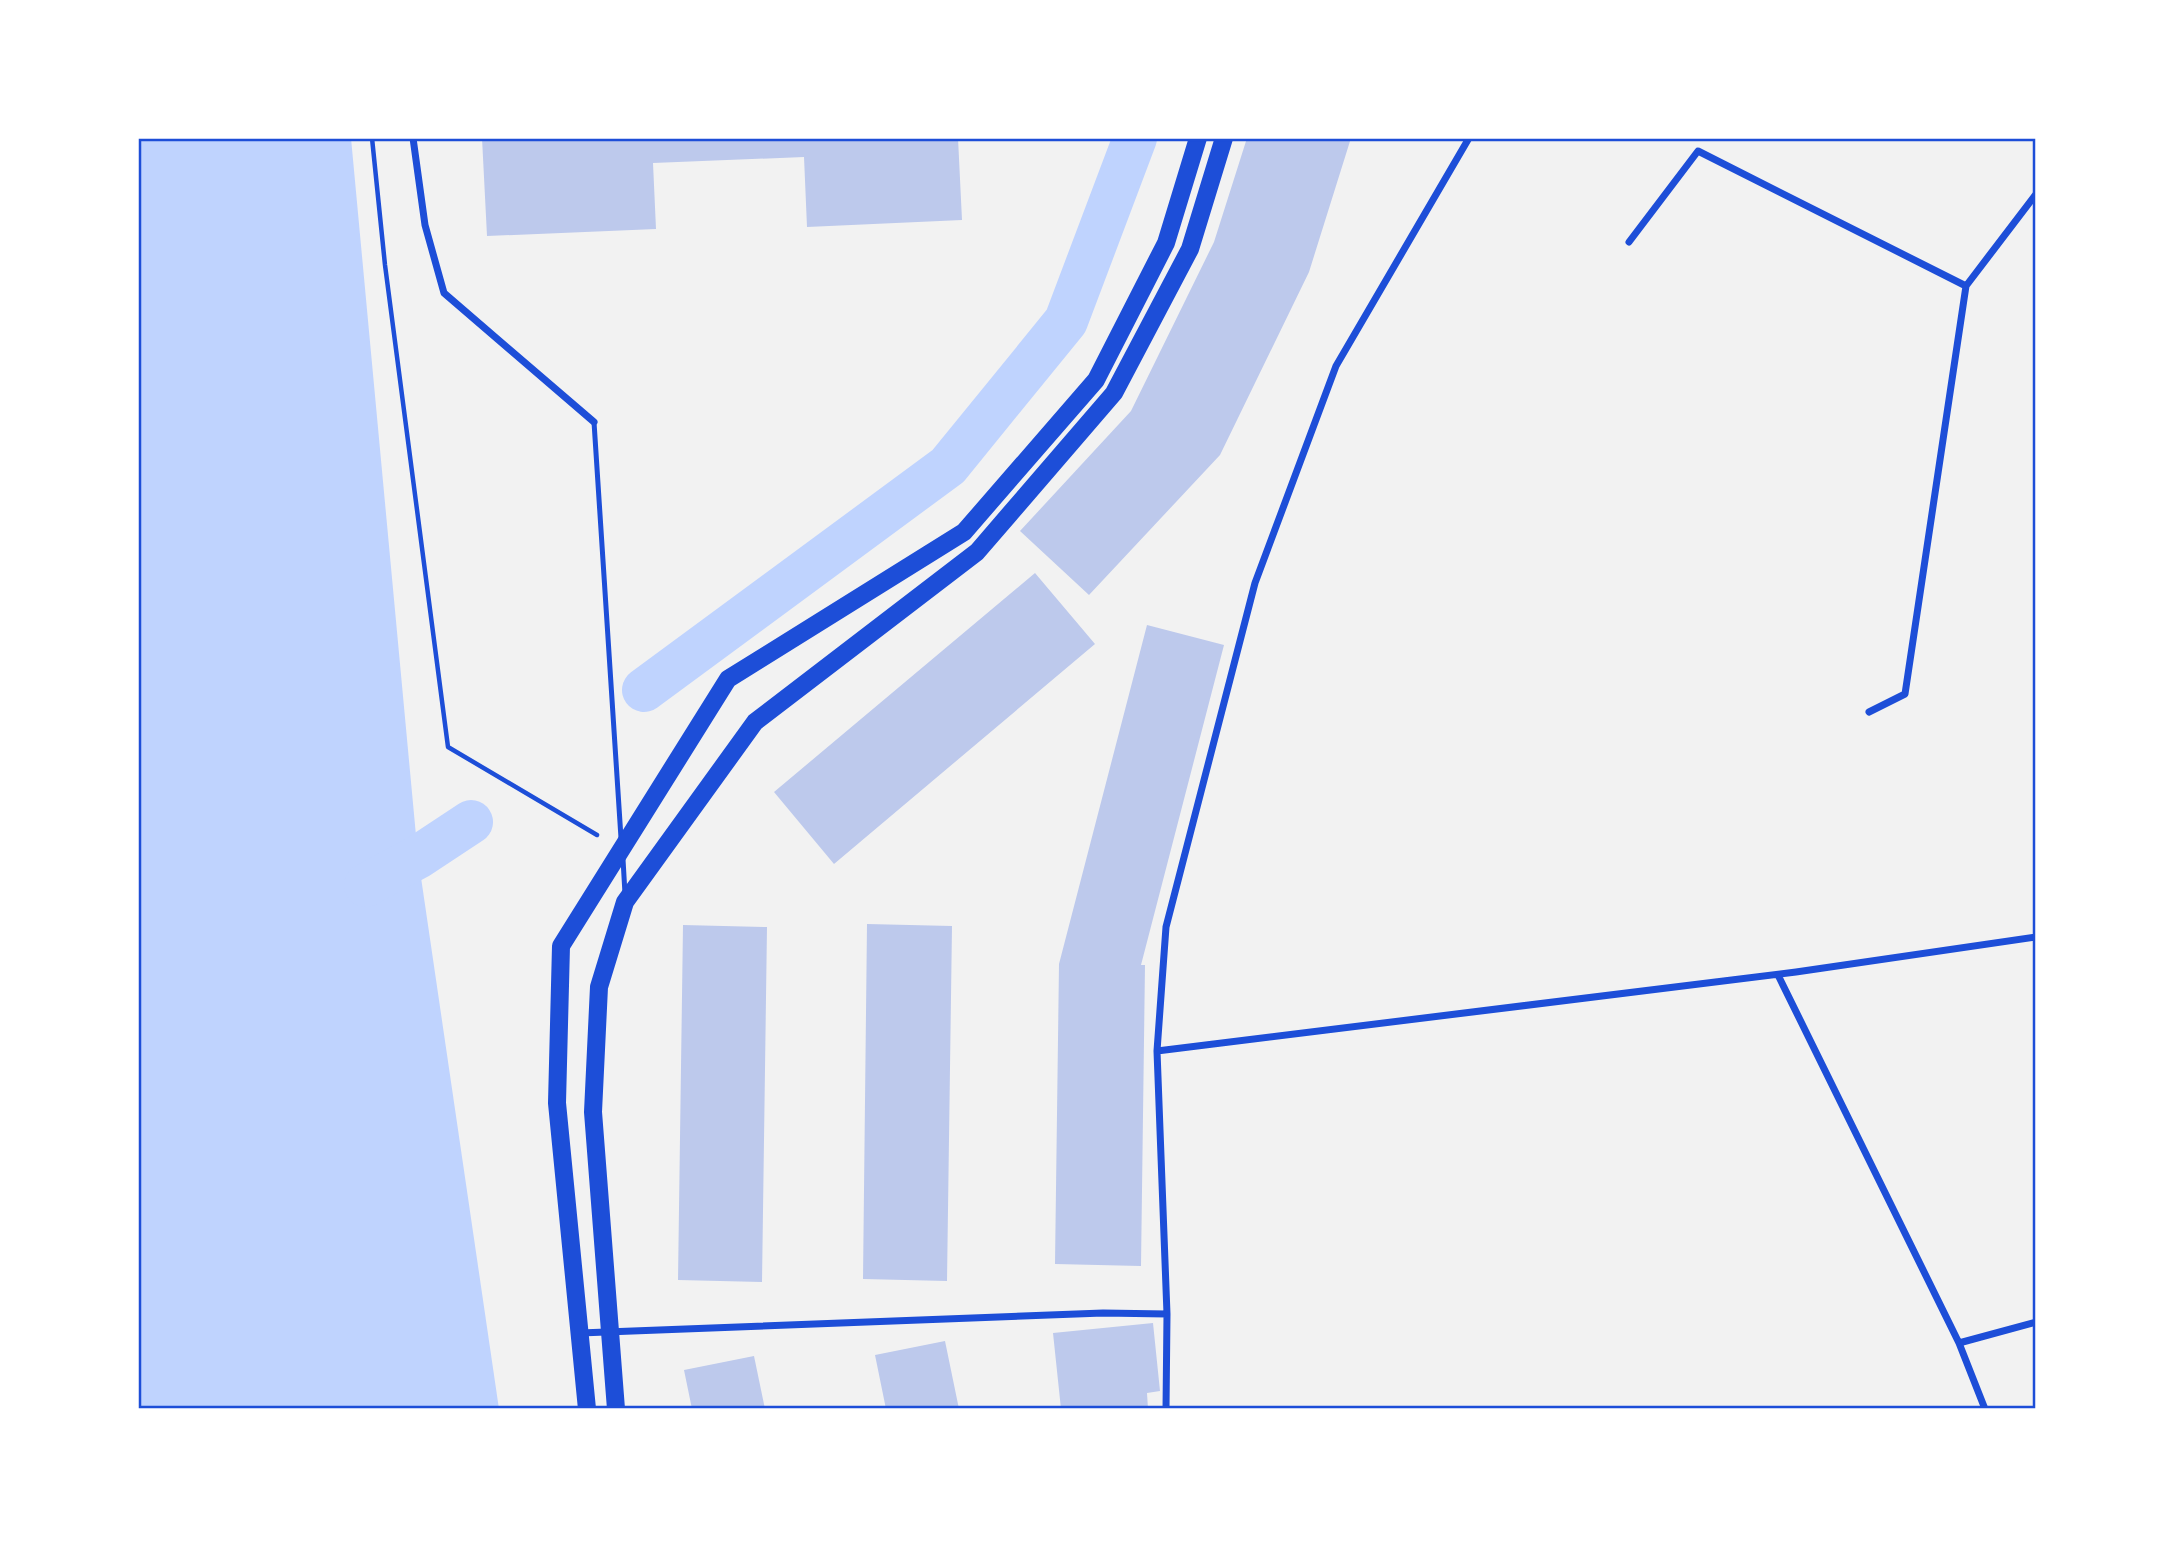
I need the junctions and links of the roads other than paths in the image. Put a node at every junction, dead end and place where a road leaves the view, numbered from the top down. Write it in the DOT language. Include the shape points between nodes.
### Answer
graph roads {
  1 [pos="413,138"];
  2 [pos="1198,138"];
  3 [pos="1224,138"];
  4 [pos="1469,138"];
  5 [pos="2036,194"];
  6 [pos="1629,242"];
  7 [pos="1966,286"];
  8 [pos="594,422"];
  9 [pos="1869,712"];
  10 [pos="622,850"];
  11 [pos="625,902"];
  12 [pos="2036,937"];
  13 [pos="1778,975"];
  14 [pos="1157,1051"];
  15 [pos="1167,1314"];
  16 [pos="2036,1322"];
  17 [pos="610,1331"];
  18 [pos="579,1333"];
  19 [pos="1959,1343"];
  20 [pos="587,1409"];
  21 [pos="616,1409"];
  22 [pos="1166,1409"];
  23 [pos="1985,1409"];
  1 -- 8 [label="street" via="425,225 444,293"];
  2 -- 10 [label="main road" via="1166,243 1096,380 964,531 728,679"];
  3 -- 11 [label="main road" via="1190,248 1114,393 978,552 755,722"];
  4 -- 14 [label="street" via="1336,366 1255,583 1166,927"];
  5 -- 7 [label="street"];
  6 -- 7 [label="street" via="1698,151"];
  7 -- 9 [label="street" via="1905,694"];
  8 -- 10 [label="lane"];
  10 -- 11 [label="lane"];
  10 -- 18 [label="main road" via="561,946 557,1103"];
  11 -- 17 [label="main road" via="599,987 593,1112"];
  12 -- 13 [label="street"];
  13 -- 14 [label="street"];
  13 -- 19 [label="street"];
  14 -- 15 [label="street"];
  15 -- 17 [label="street"];
  15 -- 22 [label="street"];
  16 -- 19 [label="street"];
  17 -- 18 [label="street"];
  17 -- 21 [label="main road"];
  18 -- 20 [label="main road"];
  19 -- 23 [label="street"];
}
